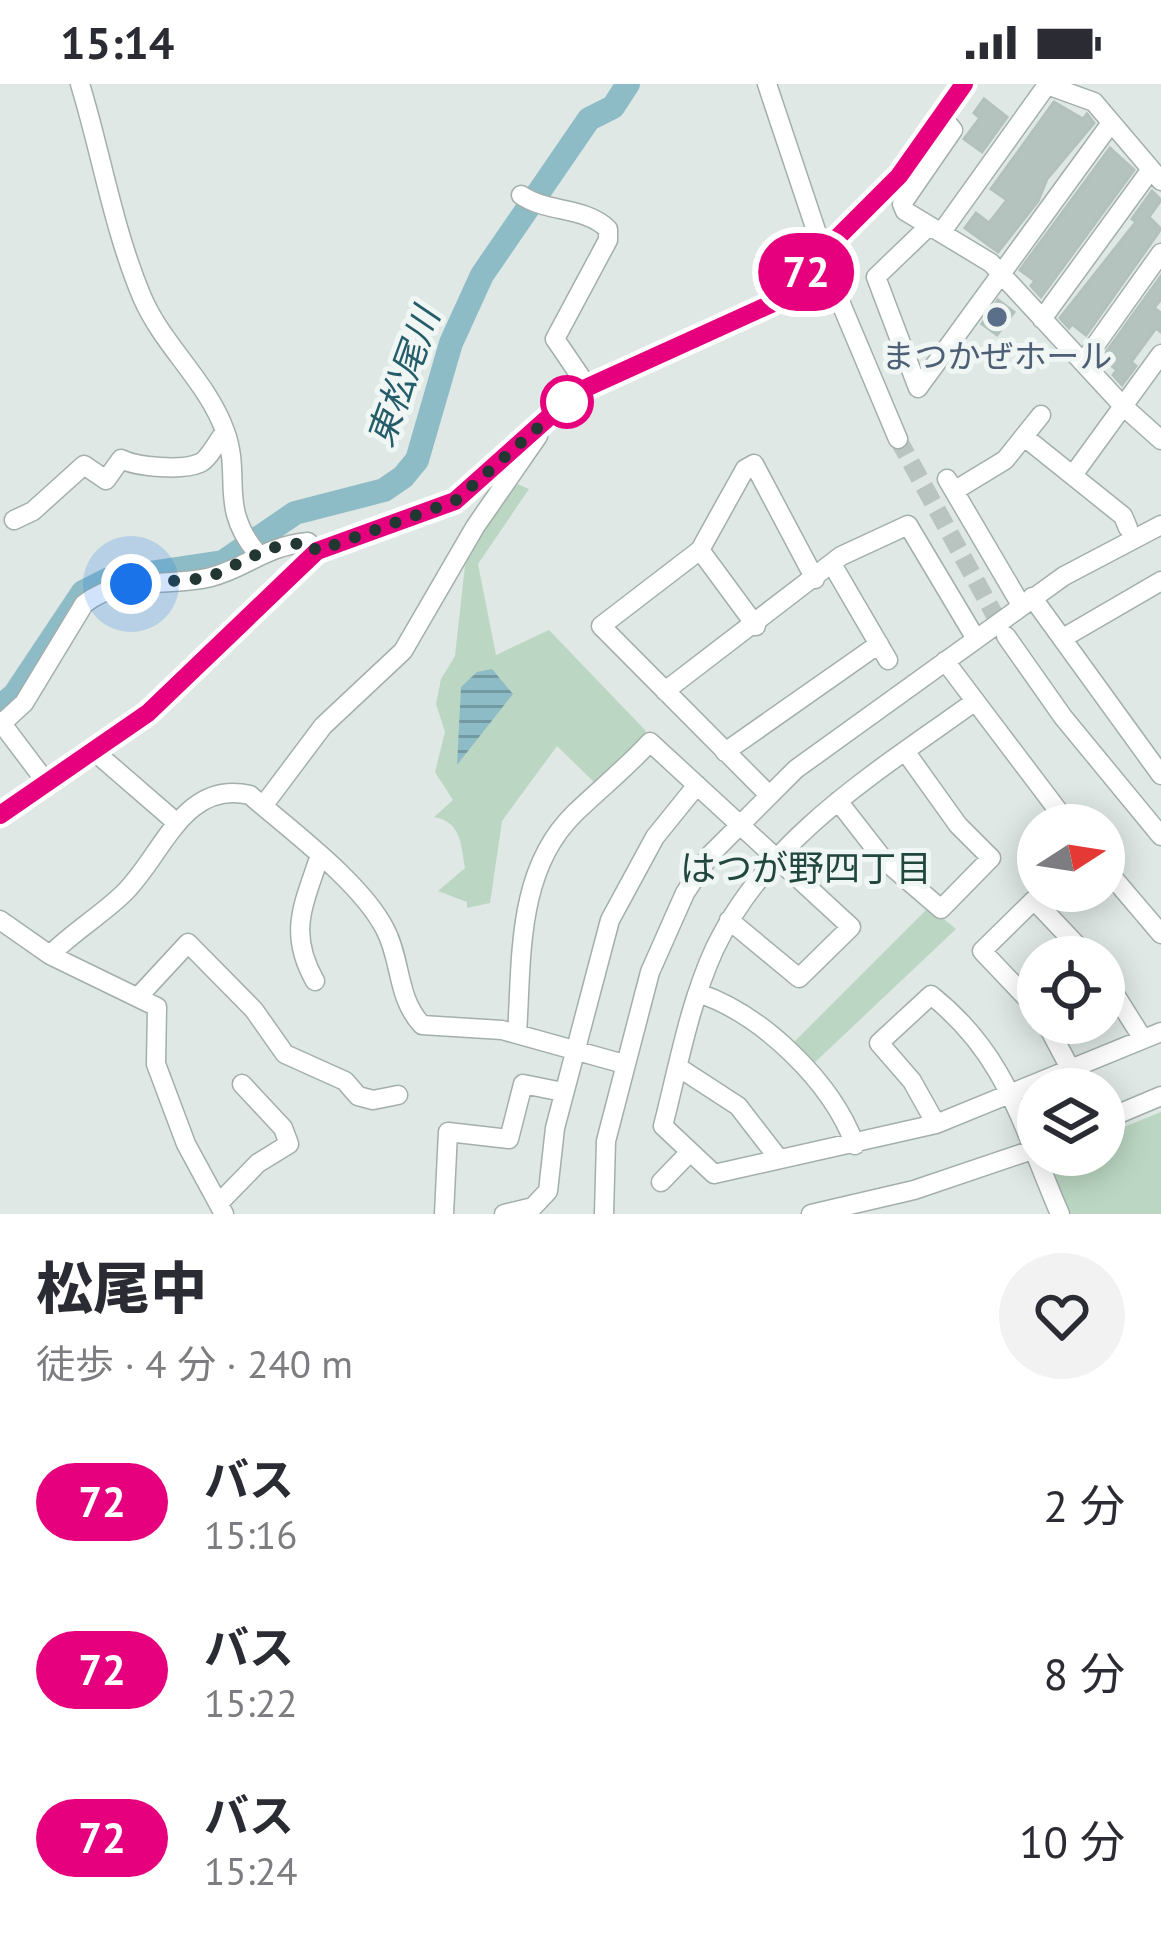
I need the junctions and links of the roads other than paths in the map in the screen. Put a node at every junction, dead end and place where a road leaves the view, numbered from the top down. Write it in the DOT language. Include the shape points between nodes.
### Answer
graph roads {
  1 [pos="80,84"];
  2 [pos="767,84"];
  3 [pos="964,84"];
  4 [pos="942,117"];
  5 [pos="1111,123"];
  6 [pos="1155,176"];
  7 [pos="521,195"];
  8 [pos="934,231"];
  9 [pos="1161,253"];
  10 [pos="824,255"];
  11 [pos="1000,274"];
  12 [pos="1042,319"];
  13 [pos="1161,354"];
  14 [pos="1084,362"];
  15 [pos="587,386"];
  16 [pos="1123,406"];
  17 [pos="555,413"];
  18 [pos="1041,415"];
  19 [pos="225,432"];
  20 [pos="898,439"];
  21 [pos="1027,439"];
  22 [pos="1160,443"];
  23 [pos="1073,475"];
  24 [pos="14,520"];
  25 [pos="1161,525"];
  26 [pos="1128,528"];
  27 [pos="700,550"];
  28 [pos="317,551"];
  29 [pos="257,553"];
  30 [pos="832,564"];
  31 [pos="815,579"];
  32 [pos="1160,583"];
  33 [pos="1027,601"];
  34 [pos="756,626"];
  35 [pos="1006,636"];
  36 [pos="976,638"];
  37 [pos="1063,638"];
  38 [pos="945,662"];
  39 [pos="665,691"];
  40 [pos="974,702"];
  41 [pos="1,723"];
  42 [pos="905,751"];
  43 [pos="95,752"];
  44 [pos="725,752"];
  45 [pos="1161,775"];
  46 [pos="46,782"];
  47 [pos="697,785"];
  48 [pos="767,793"];
  49 [pos="838,800"];
  50 [pos="1053,804"];
  51 [pos="263,806"];
  52 [pos="0,815"];
  53 [pos="738,822"];
  54 [pos="177,823"];
  55 [pos="1161,836"];
  56 [pos="777,857"];
  57 [pos="319,858"];
  58 [pos="1125,892"];
  59 [pos="0,920"];
  60 [pos="729,920"];
  61 [pos="1161,934"];
  62 [pos="1068,936"];
  63 [pos="50,955"];
  64 [pos="315,981"];
  65 [pos="1017,988"];
  66 [pos="698,993"];
  67 [pos="138,997"];
  68 [pos="1125,1002"];
  69 [pos="518,1034"];
  70 [pos="1152,1035"];
  71 [pos="577,1050"];
  72 [pos="678,1067"];
  73 [pos="1076,1068"];
  74 [pos="623,1071"];
  75 [pos="242,1084"];
  76 [pos="563,1092"];
  77 [pos="1017,1093"];
  78 [pos="398,1095"];
  79 [pos="1010,1096"];
  80 [pos="1161,1096"];
  81 [pos="1017,1111"];
  82 [pos="1125,1111"];
  83 [pos="936,1124"];
  84 [pos="855,1145"];
  85 [pos="690,1152"];
  86 [pos="1017,1155"];
  87 [pos="779,1160"];
  88 [pos="1045,1176"];
  89 [pos="661,1182"];
  90 [pos="222,1208"];
  91 [pos="444,1214"];
  92 [pos="504,1214"];
  93 [pos="604,1214"];
  94 [pos="811,1214"];
  95 [pos="1060,1214"];
  1 -- 19 [label="street" via="122,253"];
  2 -- 10 [label="street"];
  3 -- 4 [label="street"];
  4 -- 8 [label="street" via="953,130 902,204"];
  4 -- 10 [label="street"];
  5 -- 6 [label="street"];
  5 -- 8 [label="street" via="1094,103 1047,86"];
  5 -- 11 [label="street"];
  6 -- 12 [label="street"];
  7 -- 15 [label="street" via="608,229 576,307 556,331"];
  8 -- 11 [label="street" via="972,247"];
  8 -- 11 [label="street" via="876,277 918,388"];
  9 -- 14 [label="street"];
  10 -- 15 [label="street" via="771,304"];
  10 -- 20 [label="street"];
  11 -- 12 [label="street"];
  12 -- 14 [label="street"];
  13 -- 16 [label="street"];
  14 -- 16 [label="street"];
  15 -- 17 [label="street"];
  16 -- 22 [label="street"];
  16 -- 23 [label="street"];
  17 -- 28 [label="street" via="455,501"];
  17 -- 51 [label="street" via="404,651 323,726"];
  18 -- 21 [label="street"];
  19 -- 24 [label="street" via="195,465 140,469 121,459 106,480 85,464"];
  19 -- 29 [label="street" via="237,523"];
  21 -- 23 [label="street"];
  21 -- 33 [label="street" via="1005,460 951,485"];
  23 -- 26 [label="street"];
  25 -- 33 [label="street"];
  27 -- 31 [label="street" via="754,464"];
  27 -- 34 [label="street"];
  27 -- 39 [label="street" via="597,622"];
  28 -- 29 [label="street" via="308,542"];
  28 -- 43 [label="street" via="148,713"];
  29 -- 41 [label="street" via="208,578 97,594 24,703"];
  30 -- 31 [label="street"];
  30 -- 36 [label="street" via="908,525"];
  30 -- 44 [label="street" via="884,652"];
  31 -- 34 [label="street"];
  32 -- 37 [label="street"];
  33 -- 36 [label="street"];
  33 -- 37 [label="street"];
  34 -- 39 [label="street"];
  35 -- 55 [label="street"];
  36 -- 38 [label="street"];
  37 -- 45 [label="street"];
  38 -- 40 [label="street"];
  38 -- 48 [label="street"];
  39 -- 44 [label="street"];
  40 -- 42 [label="street"];
  40 -- 50 [label="street"];
  41 -- 46 [label="street"];
  42 -- 49 [label="street"];
  42 -- 49 [label="street" via="991,859 941,909 884,860"];
  43 -- 46 [label="street"];
  43 -- 54 [label="street"];
  44 -- 48 [label="street"];
  46 -- 52 [label="street"];
  47 -- 53 [label="street"];
  47 -- 69 [label="street" via="650,742 560,831 526,907"];
  47 -- 71 [label="street" via="619,898"];
  48 -- 53 [label="street"];
  49 -- 56 [label="street"];
  51 -- 54 [label="street" via="250,795 218,794"];
  51 -- 57 [label="street"];
  53 -- 56 [label="street"];
  53 -- 74 [label="street" via="665,932"];
  54 -- 63 [label="street" via="122,896"];
  56 -- 60 [label="street"];
  56 -- 60 [label="street" via="851,927 799,978"];
  57 -- 64 [label="street" via="300,915 298,952"];
  57 -- 69 [label="street" via="385,929 403,997 422,1024"];
  58 -- 61 [label="street"];
  59 -- 63 [label="street"];
  60 -- 66 [label="street"];
  62 -- 65 [label="street" via="1034,899 982,951"];
  63 -- 67 [label="street"];
  66 -- 72 [label="street"];
  66 -- 84 [label="street" via="748,1020 814,1080"];
  67 -- 78 [label="street" via="188,943 286,1054 358,1096"];
  67 -- 90 [label="street" via="157,1007 157,1064 186,1144"];
  68 -- 70 [label="street"];
  69 -- 71 [label="street"];
  70 -- 73 [label="street"];
  71 -- 74 [label="street"];
  71 -- 76 [label="street"];
  72 -- 85 [label="street" via="663,1126"];
  72 -- 87 [label="street" via="738,1106"];
  74 -- 93 [label="street" via="606,1141"];
  75 -- 90 [label="street" via="289,1144 258,1162"];
  76 -- 91 [label="street" via="523,1084 509,1139 448,1132"];
  76 -- 92 [label="street" via="548,1191 533,1208"];
  77 -- 79 [label="street"];
  79 -- 81 [label="street"];
  79 -- 83 [label="street"];
  79 -- 83 [label="street" via="979,1036 931,995 879,1043"];
  80 -- 82 [label="street"];
  83 -- 84 [label="street"];
  84 -- 87 [label="street"];
  85 -- 87 [label="street" via="714,1174"];
  85 -- 89 [label="street"];
  86 -- 94 [label="street"];
  88 -- 95 [label="street"];
}
